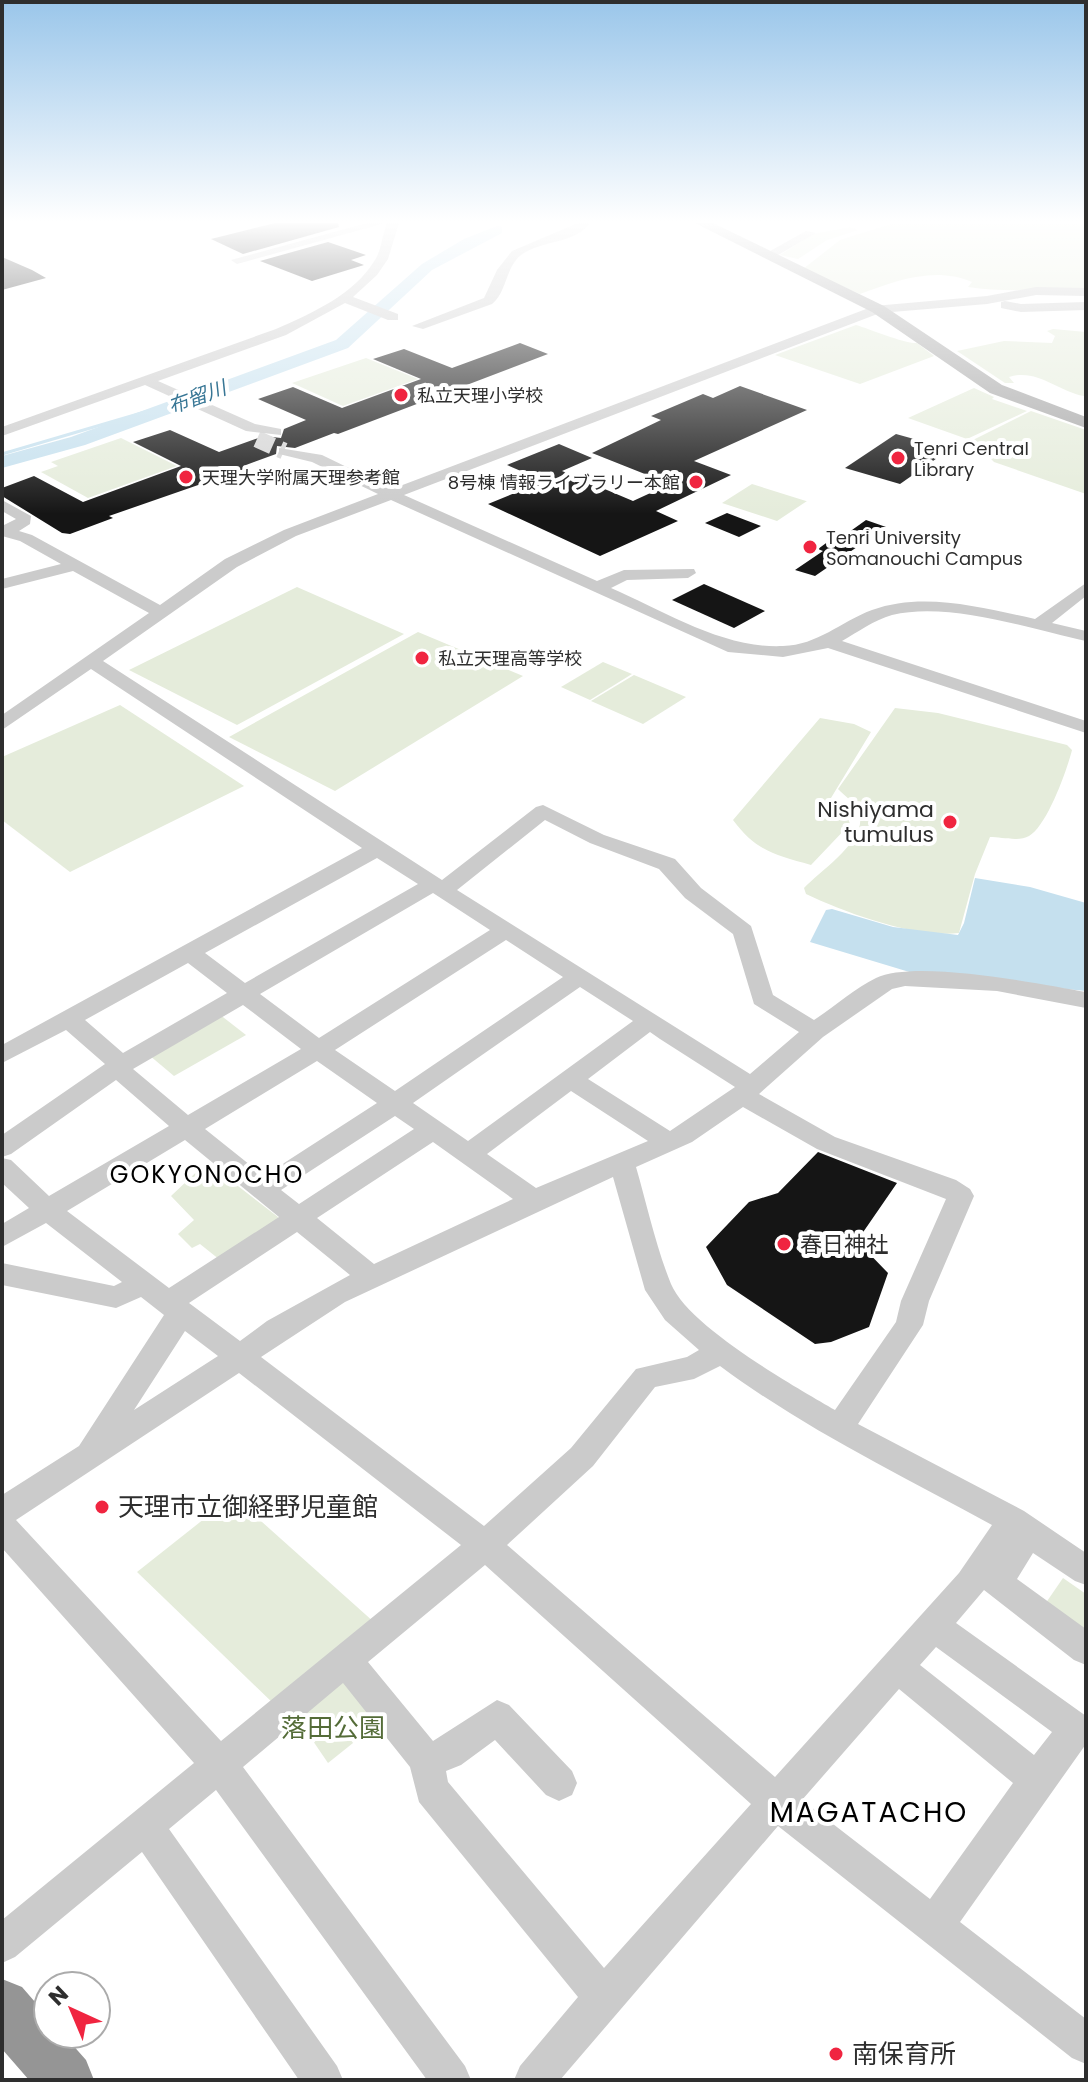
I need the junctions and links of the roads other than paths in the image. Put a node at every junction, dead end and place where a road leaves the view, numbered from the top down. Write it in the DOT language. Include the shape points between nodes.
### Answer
graph roads {
  1 [pos="304,320"];
  2 [pos="434,320"];
  3 [pos="849,320"];
  4 [pos="894,320"];
  5 [pos="418,326"];
  6 [pos="145,380"];
  7 [pos="1086,423"];
  8 [pos="2,432"];
  9 [pos="276,432"];
  10 [pos="302,445"];
  11 [pos="284,451"];
  12 [pos="317,458"];
  13 [pos="393,495"];
  14 [pos="2,505"];
  15 [pos="5,531"];
  16 [pos="75,565"];
  17 [pos="688,573"];
  18 [pos="2,584"];
  19 [pos="596,588"];
  20 [pos="1086,588"];
  21 [pos="899,589"];
  22 [pos="161,612"];
  23 [pos="970,613"];
  24 [pos="1037,626"];
  25 [pos="1086,636"];
  26 [pos="828,642"];
  27 [pos="91,661"];
  28 [pos="2,724"];
  29 [pos="1086,727"];
  30 [pos="377,849"];
  31 [pos="439,886"];
  32 [pos="507,929"];
  33 [pos="191,954"];
  34 [pos="580,976"];
  35 [pos="243,995"];
  36 [pos="1086,1000"];
  37 [pos="69,1019"];
  38 [pos="650,1021"];
  39 [pos="815,1031"];
  40 [pos="318,1050"];
  41 [pos="2,1055"];
  42 [pos="119,1066"];
  43 [pos="570,1079"];
  44 [pos="746,1091"];
  45 [pos="397,1102"];
  46 [pos="186,1127"];
  47 [pos="434,1129"];
  48 [pos="670,1143"];
  49 [pos="2,1148"];
  50 [pos="469,1154"];
  51 [pos="622,1164"];
  52 [pos="2,1167"];
  53 [pos="263,1189"];
  54 [pos="534,1200"];
  55 [pos="46,1209"];
  56 [pos="298,1218"];
  57 [pos="2,1237"];
  58 [pos="2,1274"];
  59 [pos="371,1277"];
  60 [pos="143,1284"];
  61 [pos="174,1307"];
  62 [pos="720,1352"];
  63 [pos="241,1356"];
  64 [pos="839,1428"];
  65 [pos="88,1455"];
  66 [pos="2,1512"];
  67 [pos="2,1526"];
  68 [pos="1021,1526"];
  69 [pos="485,1545"];
  70 [pos="1086,1571"];
  71 [pos="933,1626"];
  72 [pos="1086,1649"];
  73 [pos="346,1660"];
  74 [pos="897,1667"];
  75 [pos="426,1760"];
  76 [pos="218,1763"];
  77 [pos="1037,1780"];
  78 [pos="559,1783"];
  79 [pos="776,1802"];
  80 [pos="145,1825"];
  81 [pos="934,1926"];
  82 [pos="2,1944"];
  83 [pos="603,1997"];
  84 [pos="2,2007"];
  85 [pos="1086,2044"];
  86 [pos="66,2080"];
  87 [pos="323,2080"];
  88 [pos="451,2080"];
  89 [pos="534,2080"];
  1 -- 6 [label="street"];
  2 -- 5 [label="street"];
  3 -- 13 [label="street"];
  4 -- 7 [label="main road" via="996,389"];
  6 -- 8 [label="street"];
  6 -- 9 [label="street" via="254,433"];
  10 -- 12 [label="street"];
  11 -- 12 [label="street"];
  12 -- 13 [label="street"];
  13 -- 19 [label="street"];
  13 -- 22 [label="street" via="249,552"];
  14 -- 15 [label="street" via="24,521"];
  15 -- 16 [label="street"];
  16 -- 18 [label="street"];
  16 -- 22 [label="street"];
  17 -- 19 [label="street" via="624,575"];
  19 -- 26 [label="street" via="734,648 782,652"];
  20 -- 24 [label="street"];
  21 -- 23 [label="street"];
  22 -- 27 [label="street"];
  23 -- 24 [label="street"];
  23 -- 26 [label="street" via="919,607 879,613"];
  24 -- 25 [label="street"];
  26 -- 29 [label="street"];
  27 -- 28 [label="street"];
  27 -- 30 [label="street"];
  30 -- 31 [label="street"];
  30 -- 33 [label="street"];
  31 -- 32 [label="street"];
  31 -- 35 [label="street"];
  31 -- 39 [label="street" via="543,811 597,839 667,864 693,893 743,931 762,999"];
  32 -- 34 [label="street"];
  32 -- 40 [label="street"];
  33 -- 35 [label="street"];
  33 -- 37 [label="street"];
  34 -- 38 [label="street"];
  34 -- 45 [label="street"];
  35 -- 40 [label="street"];
  35 -- 42 [label="street"];
  36 -- 39 [label="street" via="997,984 905,979 885,983"];
  37 -- 41 [label="street"];
  37 -- 42 [label="street"];
  38 -- 43 [label="street"];
  38 -- 44 [label="street"];
  39 -- 44 [label="street"];
  40 -- 45 [label="street"];
  40 -- 46 [label="street"];
  42 -- 46 [label="street"];
  42 -- 49 [label="street"];
  43 -- 48 [label="street"];
  43 -- 50 [label="street"];
  44 -- 48 [label="street"];
  44 -- 64 [label="street" via="826,1143 961,1196 909,1325"];
  45 -- 47 [label="street"];
  45 -- 53 [label="street"];
  46 -- 53 [label="street"];
  46 -- 55 [label="street"];
  47 -- 50 [label="street"];
  47 -- 56 [label="street"];
  48 -- 51 [label="street"];
  50 -- 54 [label="street"];
  51 -- 54 [label="street"];
  51 -- 62 [label="street" via="659,1290 675,1312"];
  52 -- 55 [label="street"];
  53 -- 56 [label="street"];
  54 -- 59 [label="street"];
  55 -- 57 [label="street"];
  55 -- 60 [label="street"];
  56 -- 59 [label="street"];
  56 -- 61 [label="street"];
  58 -- 60 [label="street" via="116,1297"];
  59 -- 63 [label="street" via="277,1329"];
  60 -- 61 [label="street"];
  61 -- 63 [label="street"];
  61 -- 65 [label="street"];
  62 -- 64 [label="street"];
  62 -- 69 [label="street" via="694,1367 646,1377 582,1457"];
  63 -- 65 [label="street"];
  63 -- 69 [label="street"];
  64 -- 68 [label="street"];
  65 -- 66 [label="street"];
  67 -- 76 [label="street"];
  68 -- 70 [label="street"];
  68 -- 71 [label="street"];
  68 -- 72 [label="street" via="997,1583"];
  69 -- 73 [label="street"];
  69 -- 79 [label="street"];
  71 -- 74 [label="street"];
  71 -- 77 [label="street" via="1076,1729"];
  73 -- 75 [label="street"];
  73 -- 76 [label="street"];
  74 -- 77 [label="street"];
  74 -- 79 [label="street"];
  75 -- 78 [label="street" via="449,1753 497,1717"];
  75 -- 83 [label="street" via="432,1790"];
  76 -- 80 [label="street"];
  76 -- 88 [label="street"];
  77 -- 81 [label="street"];
  79 -- 81 [label="street"];
  79 -- 83 [label="street"];
  80 -- 82 [label="street"];
  80 -- 87 [label="street"];
  81 -- 85 [label="street"];
  83 -- 89 [label="street"];
  84 -- 86 [label="highway"];
}
